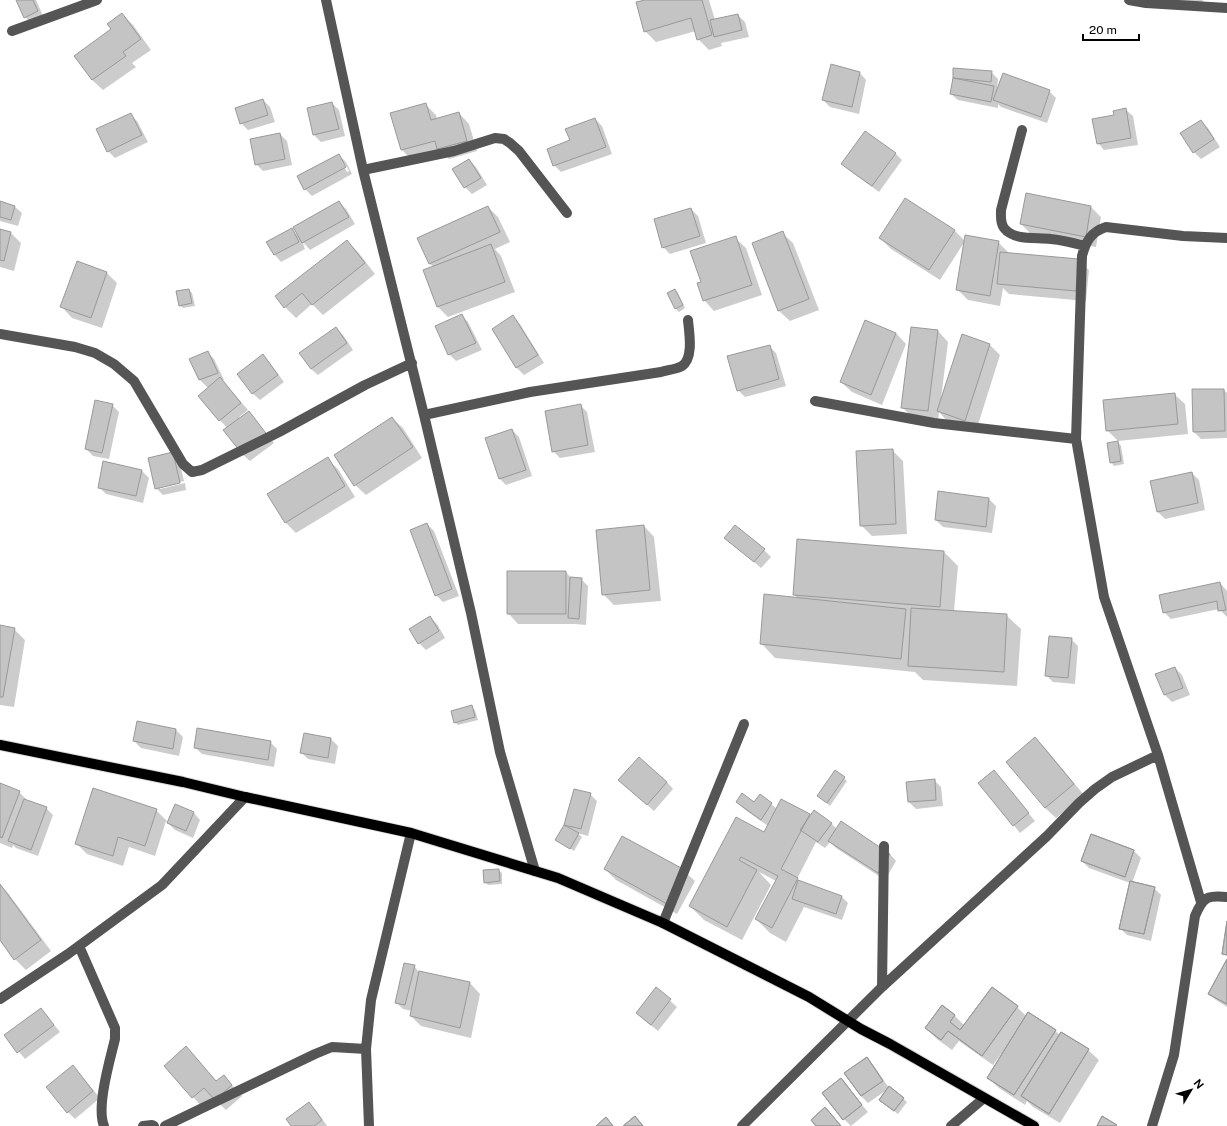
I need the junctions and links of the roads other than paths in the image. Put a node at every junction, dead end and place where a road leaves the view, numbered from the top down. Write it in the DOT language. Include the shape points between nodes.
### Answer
graph roads {
  1 [pos="97,0"];
  2 [pos="326,0"];
  3 [pos="1129,0"];
  4 [pos="1192,3"];
  5 [pos="1227,8"];
  6 [pos="12,31"];
  7 [pos="1022,130"];
  8 [pos="363,170"];
  9 [pos="567,213"];
  10 [pos="1227,238"];
  11 [pos="1085,246"];
  12 [pos="688,320"];
  13 [pos="0,334"];
  14 [pos="412,363"];
  15 [pos="815,401"];
  16 [pos="424,415"];
  17 [pos="1076,439"];
  18 [pos="744,724"];
  19 [pos="0,745"];
  20 [pos="1158,755"];
  21 [pos="245,797"];
  22 [pos="411,833"];
  23 [pos="884,846"];
  24 [pos="535,871"];
  25 [pos="1227,897"];
  26 [pos="1201,902"];
  27 [pos="663,923"];
  28 [pos="79,946"];
  29 [pos="882,987"];
  30 [pos="0,999"];
  31 [pos="848,1021"];
  32 [pos="366,1049"];
  33 [pos="984,1098"];
  34 [pos="104,1126"];
  35 [pos="143,1126"];
  36 [pos="154,1126"];
  37 [pos="165,1126"];
  38 [pos="369,1126"];
  39 [pos="742,1126"];
  40 [pos="951,1126"];
  41 [pos="1034,1126"];
  42 [pos="1152,1126"];
  1 -- 6 [label="street"];
  2 -- 8 [label="street"];
  3 -- 4 [label="street" via="1146,3"];
  4 -- 5 [label="street"];
  7 -- 11 [label="street" via="1002,210 1003,228 1021,237 1051,239"];
  8 -- 9 [label="street" via="454,151 495,138 510,143 518,151"];
  8 -- 14 [label="street"];
  10 -- 11 [label="street" via="1106,227 1097,230"];
  11 -- 17 [label="street" via="1082,256"];
  12 -- 16 [label="street" via="690,354 684,365 675,369 530,392"];
  13 -- 14 [label="street" via="95,353 114,364 134,381 183,464 192,472 202,470"];
  14 -- 16 [label="street"];
  15 -- 17 [label="street" via="934,423"];
  16 -- 24 [label="street" via="471,613 500,752"];
  17 -- 20 [label="street" via="1104,597"];
  18 -- 27 [label="street"];
  19 -- 21 [label="main road"];
  20 -- 26 [label="street"];
  20 -- 29 [label="street" via="1112,777 1095,789"];
  21 -- 22 [label="main road"];
  21 -- 28 [label="street" via="162,885"];
  22 -- 24 [label="main road"];
  22 -- 32 [label="street" via="371,1000"];
  23 -- 29 [label="street"];
  24 -- 27 [label="main road" via="558,878"];
  25 -- 26 [label="street" via="1213,896"];
  26 -- 42 [label="street" via="1195,916 1174,1055"];
  27 -- 31 [label="main road"];
  28 -- 30 [label="street"];
  28 -- 34 [label="street" via="115,1028 101,1105 100,1117"];
  29 -- 31 [label="street"];
  31 -- 33 [label="main road"];
  31 -- 39 [label="street"];
  32 -- 37 [label="street" via="332,1047"];
  32 -- 38 [label="street"];
  33 -- 40 [label="street"];
  33 -- 41 [label="main road"];
  35 -- 36 [label="street"];
}
